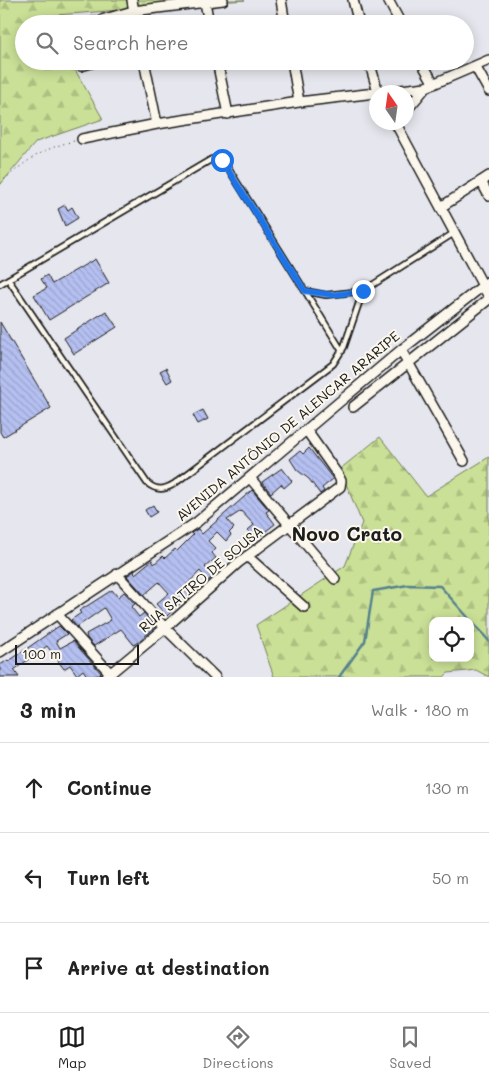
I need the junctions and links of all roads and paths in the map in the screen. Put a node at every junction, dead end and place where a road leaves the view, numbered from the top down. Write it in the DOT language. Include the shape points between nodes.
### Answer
graph roads {
  1 [pos="132,0"];
  2 [pos="223,0"];
  3 [pos="281,0"];
  4 [pos="353,0"];
  5 [pos="388,0"];
  6 [pos="205,2"];
  7 [pos="133,12"];
  8 [pos="122,15"];
  9 [pos="134,15"];
  10 [pos="207,15"];
  11 [pos="284,15"];
  12 [pos="357,15"];
  13 [pos="396,15"];
  14 [pos="489,60"];
  15 [pos="475,66"];
  16 [pos="146,70"];
  17 [pos="219,70"];
  18 [pos="294,70"];
  19 [pos="372,70"];
  20 [pos="424,70"];
  21 [pos="466,70"];
  22 [pos="376,85"];
  23 [pos="430,86"];
  24 [pos="414,88"];
  25 [pos="489,91"];
  26 [pos="369,93"];
  27 [pos="300,102"];
  28 [pos="414,103"];
  29 [pos="228,114"];
  30 [pos="157,124"];
  31 [pos="401,130"];
  32 [pos="82,138"];
  33 [pos="489,176"];
  34 [pos="481,182"];
  35 [pos="0,183"];
  36 [pos="489,196"];
  37 [pos="441,207"];
  38 [pos="454,233"];
  39 [pos="8,280"];
  40 [pos="486,283"];
  41 [pos="0,284"];
  42 [pos="305,291"];
  43 [pos="363,291"];
  44 [pos="489,298"];
  45 [pos="400,350"];
  46 [pos="342,352"];
  47 [pos="408,362"];
  48 [pos="353,407"];
  49 [pos="307,430"];
  50 [pos="464,461"];
  51 [pos="250,478"];
  52 [pos="289,525"];
  53 [pos="247,556"];
  54 [pos="117,574"];
  55 [pos="335,579"];
  56 [pos="304,607"];
  57 [pos="57,614"];
  58 [pos="166,628"];
  59 [pos="0,652"];
  60 [pos="108,675"];
  61 [pos="215,677"];
  1 -- 7 [label="street"];
  2 -- 6 [label="street"];
  3 -- 11 [label="street"];
  4 -- 12 [label="street"];
  5 -- 13 [label="street"];
  6 -- 7 [label="street"];
  6 -- 10 [label="street"];
  7 -- 8 [label="street"];
  7 -- 9 [label="street"];
  14 -- 15 [label="street"];
  15 -- 25 [label="street"];
  16 -- 30 [label="street"];
  17 -- 29 [label="street"];
  18 -- 27 [label="street"];
  19 -- 22 [label="street"];
  20 -- 23 [label="street"];
  21 -- 23 [label="street"];
  23 -- 24 [label="street"];
  23 -- 28 [label="street"];
  26 -- 27 [label="street"];
  27 -- 29 [label="street"];
  29 -- 30 [label="street"];
  30 -- 32 [label="street"];
  31 -- 37 [label="street"];
  32 -- 35 [label="path" via="51,146 24,162"];
  33 -- 34 [label="street"];
  34 -- 36 [label="street"];
  34 -- 37 [label="street"];
  37 -- 38 [label="street"];
  38 -- 40 [label="street"];
  38 -- 43 [label="lane"];
  39 -- 41 [label="lane"];
  39 -- 42 [label="lane" via="212,159 225,162"];
  39 -- 46 [label="lane" via="144,479 158,489 174,484 333,364"];
  40 -- 44 [label="street"];
  40 -- 45 [label="street, AVENIDA ANTÔNIO DE ALENCAR ARARIPE"];
  42 -- 43 [label="lane" via="332,295"];
  42 -- 46 [label="lane"];
  43 -- 46 [label="lane"];
  44 -- 47 [label="street"];
  45 -- 47 [label="street"];
  45 -- 49 [label="street, AVENIDA ANTÔNIO DE ALENCAR ARARIPE"];
  47 -- 48 [label="street"];
  47 -- 50 [label="street"];
  49 -- 51 [label="street, AVENIDA ANTÔNIO DE ALENCAR ARARIPE"];
  49 -- 52 [label="street, RUA SATIRO DE SOUSA" via="341,481 340,487"];
  51 -- 52 [label="street"];
  51 -- 54 [label="street, AVENIDA ANTÔNIO DE ALENCAR ARARIPE" via="197,522"];
  52 -- 53 [label="street, RUA SATIRO DE SOUSA"];
  52 -- 55 [label="street"];
  53 -- 56 [label="street"];
  53 -- 58 [label="street, RUA SATIRO DE SOUSA"];
  54 -- 57 [label="street, AVENIDA ANTÔNIO DE ALENCAR ARARIPE"];
  54 -- 58 [label="street"];
  57 -- 59 [label="street, AVENIDA ANTÔNIO DE ALENCAR ARARIPE"];
  57 -- 60 [label="street"];
  58 -- 60 [label="street, RUA SATIRO DE SOUSA"];
  58 -- 61 [label="street"];
}
